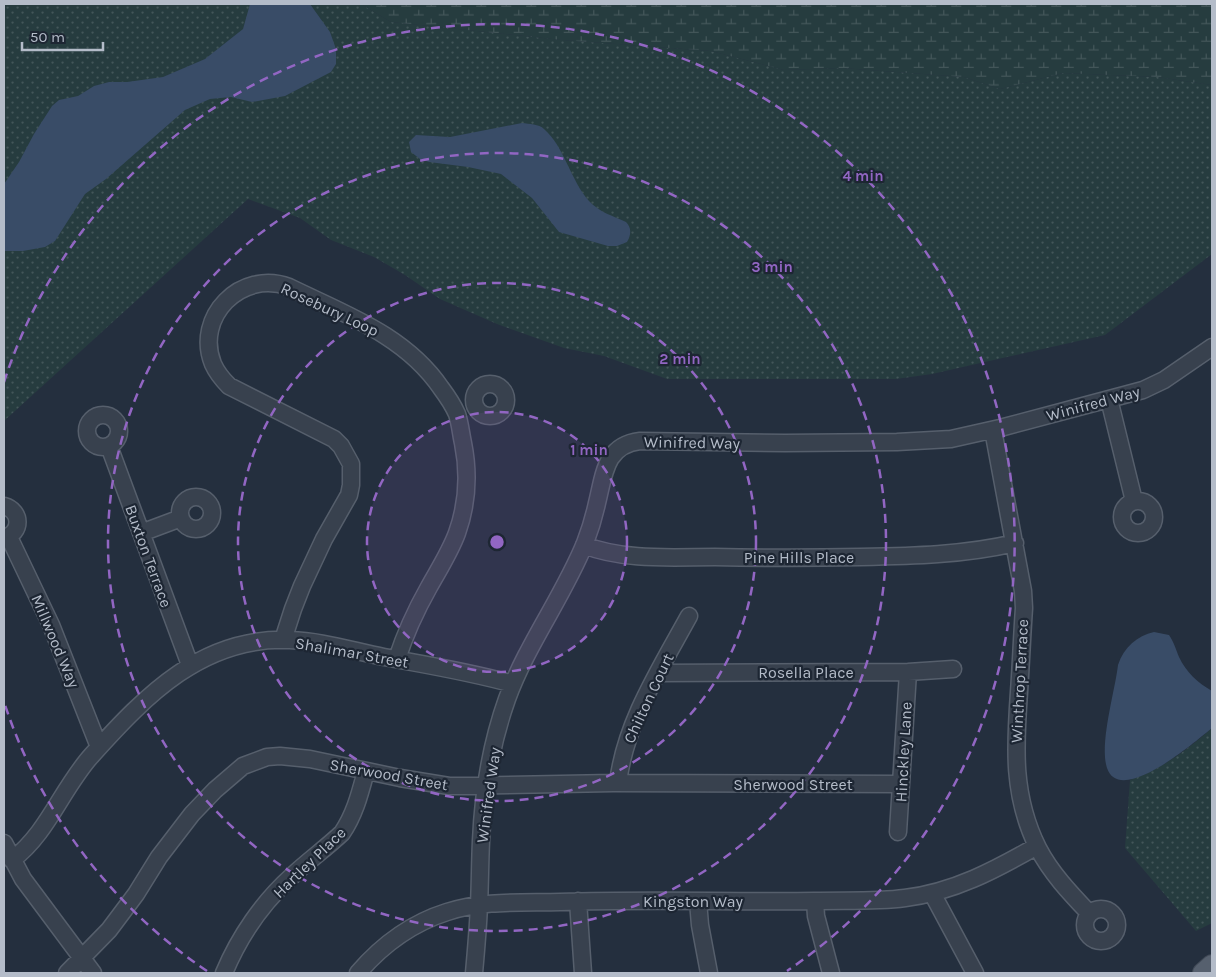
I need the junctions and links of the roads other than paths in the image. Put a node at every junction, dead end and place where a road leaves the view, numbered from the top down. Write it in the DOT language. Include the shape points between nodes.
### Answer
graph roads {
  1 [pos="1212,347"];
  2 [pos="1109,399"];
  3 [pos="475,406"];
  4 [pos="456,413"];
  5 [pos="994,430"];
  6 [pos="109,446"];
  7 [pos="1134,501"];
  8 [pos="4,506"];
  9 [pos="180,518"];
  10 [pos="141,534"];
  11 [pos="6,538"];
  12 [pos="1015,543"];
  13 [pos="584,545"];
  14 [pos="689,616"];
  15 [pos="283,640"];
  16 [pos="397,659"];
  17 [pos="190,665"];
  18 [pos="953,669"];
  19 [pos="908,672"];
  20 [pos="658,673"];
  21 [pos="513,684"];
  22 [pos="99,747"];
  23 [pos="366,771"];
  24 [pos="618,784"];
  25 [pos="900,784"];
  26 [pos="486,786"];
  27 [pos="898,832"];
  28 [pos="4,843"];
  29 [pos="1038,846"];
  30 [pos="12,860"];
  31 [pos="932,893"];
  32 [pos="578,901"];
  33 [pos="698,901"];
  34 [pos="815,901"];
  35 [pos="479,905"];
  36 [pos="1089,913"];
  37 [pos="82,958"];
  38 [pos="1212,964"];
  39 [pos="67,973"];
  40 [pos="93,973"];
  41 [pos="224,973"];
  42 [pos="358,973"];
  43 [pos="474,973"];
  44 [pos="583,973"];
  45 [pos="710,973"];
  46 [pos="832,973"];
  47 [pos="975,973"];
  48 [pos="1203,973"];
  1 -- 2 [label="street, Winifred Way" via="1154,386"];
  2 -- 5 [label="street, Winifred Way"];
  2 -- 7 [label="street"];
  3 -- 4 [label="street"];
  4 -- 15 [label="street, Rosebury Loop" via="422,363 392,338 279,283 254,284 228,298 209,333 212,361 220,377 240,392 334,439 351,464 349,495 302,586"];
  4 -- 16 [label="street, Rosebury Loop" via="465,452 463,515"];
  5 -- 12 [label="street, Winthrop Terrace"];
  5 -- 13 [label="street, Winifred Way" via="951,439 897,442 629,442 620,447 606,466"];
  6 -- 10 [label="street, Buxton Terrace"];
  8 -- 11 [label="street, Millwood Way" via="14,511 18,520 16,530"];
  9 -- 10 [label="street"];
  10 -- 17 [label="street, Buxton Terrace"];
  11 -- 22 [label="street, Millwood Way" via="51,624"];
  12 -- 13 [label="street, Pine Hills Place" via="934,555 772,558 632,555"];
  12 -- 29 [label="street, Winthrop Terrace" via="1024,608 1016,777 1026,818"];
  13 -- 21 [label="street, Winifred Way"];
  14 -- 20 [label="street, Chilton Court"];
  15 -- 16 [label="street, Shalimar Street"];
  15 -- 17 [label="street, Shalimar Street" via="232,646"];
  16 -- 21 [label="street, Shalimar Street"];
  17 -- 22 [label="street, Shalimar Street" via="149,696"];
  18 -- 19 [label="street, Rosella Place"];
  19 -- 20 [label="street, Rosella Place"];
  19 -- 25 [label="street, Hinckley Lane"];
  20 -- 24 [label="street, Chilton Court" via="627,743"];
  21 -- 26 [label="street, Winifred Way" via="498,727"];
  22 -- 30 [label="street, Shalimar Street" via="30,844"];
  23 -- 26 [label="street, Sherwood Street" via="437,785"];
  23 -- 37 [label="street, Sherwood Street" via="280,756 243,766 192,814 122,913"];
  23 -- 41 [label="street, Hartley Place" via="354,813 342,833 274,894"];
  24 -- 25 [label="street, Sherwood Street"];
  24 -- 26 [label="street, Sherwood Street"];
  25 -- 27 [label="street, Hinckley Lane"];
  26 -- 35 [label="street, Winifred Way"];
  28 -- 30 [label="street"];
  29 -- 31 [label="street, Kingston Way" via="992,872"];
  29 -- 36 [label="street, Winthrop Terrace" via="1058,878"];
  30 -- 37 [label="street"];
  31 -- 34 [label="street, Kingston Way" via="904,898"];
  31 -- 47 [label="street"];
  32 -- 33 [label="street, Kingston Way"];
  32 -- 35 [label="street, Kingston Way"];
  32 -- 44 [label="street"];
  33 -- 34 [label="street, Kingston Way"];
  33 -- 45 [label="street"];
  34 -- 46 [label="street"];
  35 -- 42 [label="street, Kingston Way" via="448,911 413,926 382,949"];
  35 -- 43 [label="street, Winifred Way"];
  37 -- 39 [label="street, Sherwood Street"];
  37 -- 40 [label="street"];
  38 -- 48 [label="main road"];
}
